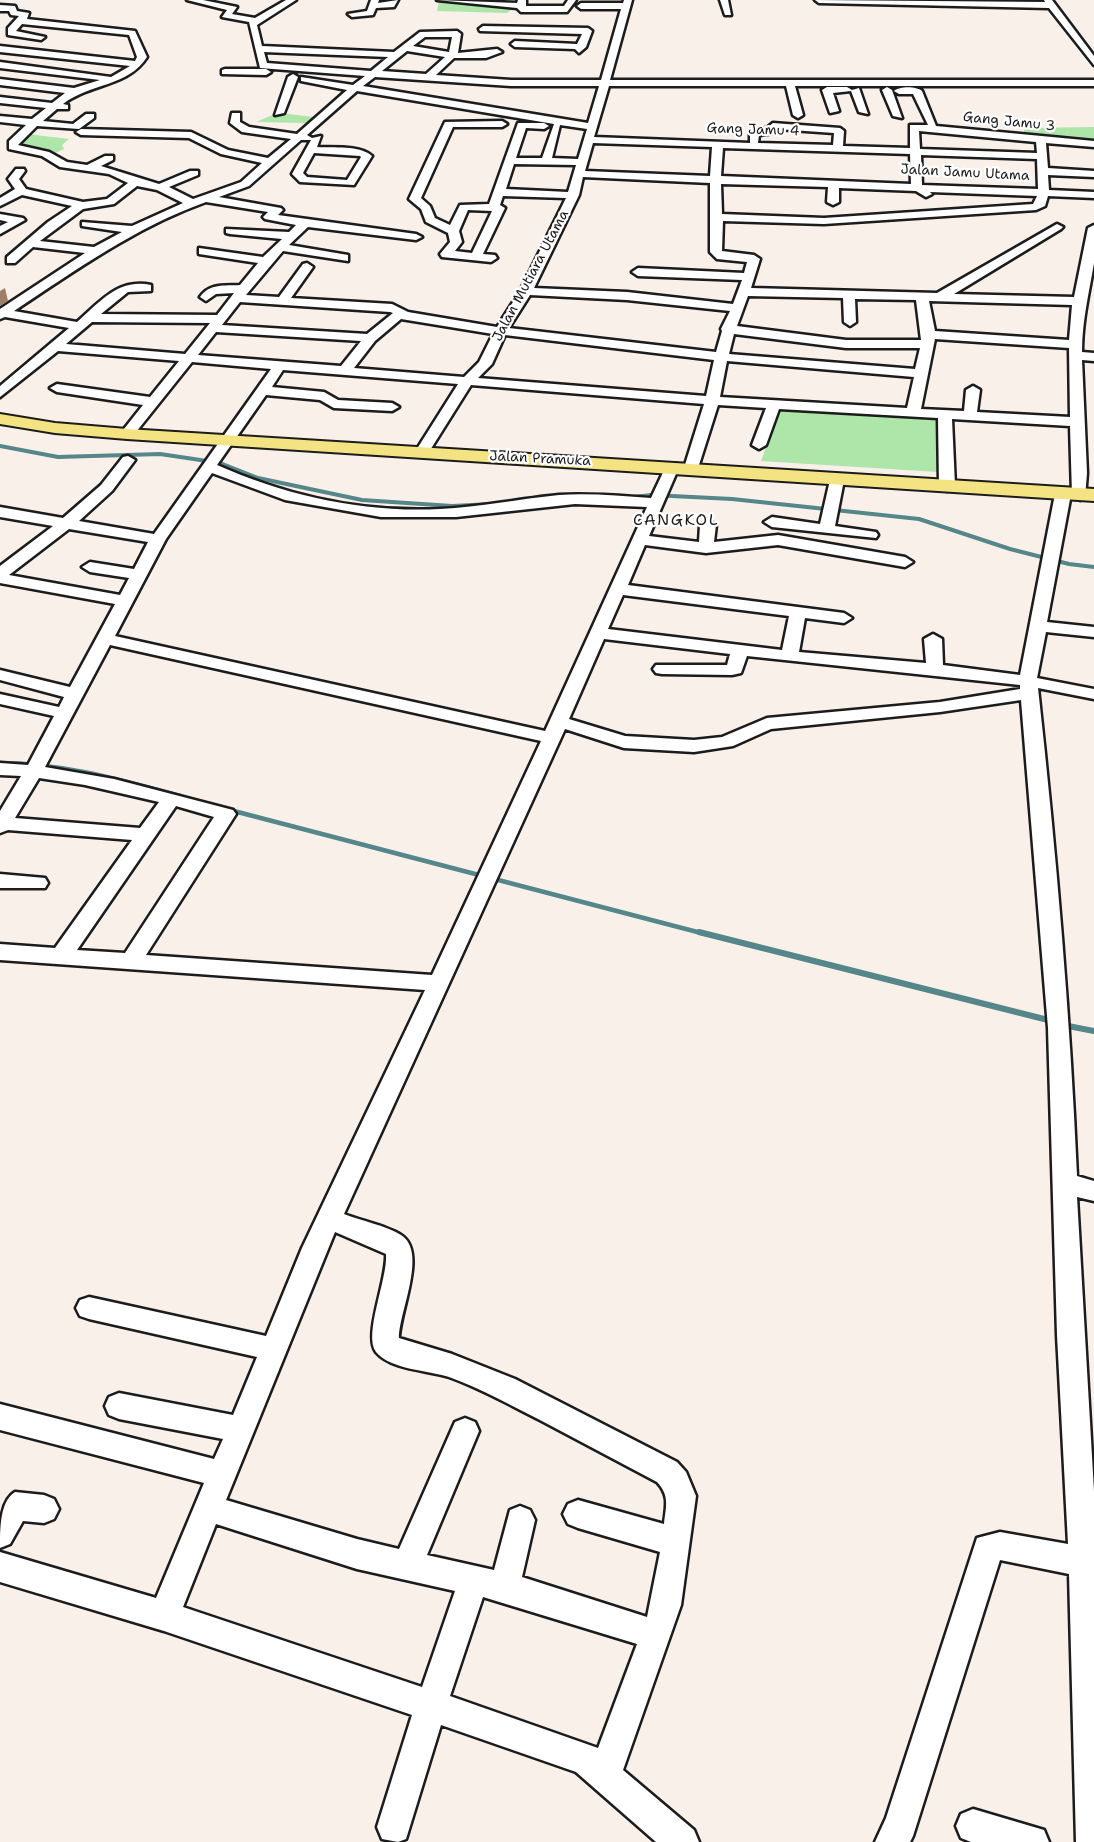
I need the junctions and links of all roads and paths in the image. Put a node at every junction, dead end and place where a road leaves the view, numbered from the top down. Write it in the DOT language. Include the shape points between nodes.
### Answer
graph roads {
  1 [pos="193,0"];
  2 [pos="277,0"];
  3 [pos="358,0"];
  4 [pos="394,0"];
  5 [pos="441,0"];
  6 [pos="572,0"];
  7 [pos="724,0"];
  8 [pos="819,0"];
  9 [pos="291,1"];
  10 [pos="473,1"];
  11 [pos="908,1"];
  12 [pos="943,1"];
  13 [pos="981,2"];
  14 [pos="1049,2"];
  15 [pos="373,3"];
  16 [pos="521,3"];
  17 [pos="627,3"];
  18 [pos="581,6"];
  19 [pos="0,8"];
  20 [pos="728,13"];
  21 [pos="21,21"];
  22 [pos="256,21"];
  23 [pos="75,26"];
  24 [pos="483,29"];
  25 [pos="0,31"];
  26 [pos="10,32"];
  27 [pos="60,34"];
  28 [pos="504,35"];
  29 [pos="605,40"];
  30 [pos="616,41"];
  31 [pos="126,45"];
  32 [pos="357,45"];
  33 [pos="137,46"];
  34 [pos="404,48"];
  35 [pos="0,49"];
  36 [pos="260,49"];
  37 [pos="24,51"];
  38 [pos="349,52"];
  39 [pos="497,52"];
  40 [pos="453,54"];
  41 [pos="394,55"];
  42 [pos="422,61"];
  43 [pos="445,62"];
  44 [pos="1094,62"];
  45 [pos="0,64"];
  46 [pos="138,64"];
  47 [pos="265,69"];
  48 [pos="334,69"];
  49 [pos="225,72"];
  50 [pos="373,72"];
  51 [pos="430,76"];
  52 [pos="293,77"];
  53 [pos="113,79"];
  54 [pos="481,81"];
  55 [pos="0,82"];
  56 [pos="604,83"];
  57 [pos="790,83"];
  58 [pos="1094,83"];
  59 [pos="120,87"];
  60 [pos="870,87"];
  61 [pos="355,88"];
  62 [pos="856,90"];
  63 [pos="887,90"];
  64 [pos="92,91"];
  65 [pos="74,92"];
  66 [pos="473,92"];
  67 [pos="529,94"];
  68 [pos="410,98"];
  69 [pos="0,100"];
  70 [pos="339,104"];
  71 [pos="359,104"];
  72 [pos="385,105"];
  73 [pos="57,106"];
  74 [pos="460,106"];
  75 [pos="834,111"];
  76 [pos="864,112"];
  77 [pos="279,113"];
  78 [pos="236,115"];
  79 [pos="798,115"];
  80 [pos="898,116"];
  81 [pos="0,119"];
  82 [pos="442,120"];
  83 [pos="36,124"];
  84 [pos="932,124"];
  85 [pos="522,125"];
  86 [pos="262,126"];
  87 [pos="556,126"];
  88 [pos="590,127"];
  89 [pos="309,128"];
  90 [pos="83,130"];
  91 [pos="300,137"];
  92 [pos="316,138"];
  93 [pos="1041,139"];
  94 [pos="590,140"];
  95 [pos="366,142"];
  96 [pos="718,143"];
  97 [pos="1094,144"];
  98 [pos="754,145"];
  99 [pos="787,146"];
  100 [pos="838,147"];
  101 [pos="914,149"];
  102 [pos="33,151"];
  103 [pos="308,154"];
  104 [pos="1041,156"];
  105 [pos="109,159"];
  106 [pos="509,161"];
  107 [pos="546,161"];
  108 [pos="271,162"];
  109 [pos="89,168"];
  110 [pos="582,168"];
  111 [pos="782,169"];
  112 [pos="1042,171"];
  113 [pos="194,173"];
  114 [pos="1094,174"];
  115 [pos="713,178"];
  116 [pos="135,182"];
  117 [pos="834,183"];
  118 [pos="917,186"];
  119 [pos="160,188"];
  120 [pos="20,191"];
  121 [pos="498,192"];
  122 [pos="1044,192"];
  123 [pos="573,195"];
  124 [pos="1094,195"];
  125 [pos="206,199"];
  126 [pos="833,202"];
  127 [pos="0,203"];
  128 [pos="192,203"];
  129 [pos="81,205"];
  130 [pos="494,207"];
  131 [pos="277,210"];
  132 [pos="943,212"];
  133 [pos="0,217"];
  134 [pos="719,217"];
  135 [pos="343,219"];
  136 [pos="19,220"];
  137 [pos="305,223"];
  138 [pos="52,224"];
  139 [pos="86,224"];
  140 [pos="1057,226"];
  141 [pos="1094,228"];
  142 [pos="134,230"];
  143 [pos="0,231"];
  144 [pos="230,231"];
  145 [pos="364,231"];
  146 [pos="453,231"];
  147 [pos="290,236"];
  148 [pos="416,237"];
  149 [pos="30,243"];
  150 [pos="281,247"];
  151 [pos="204,250"];
  152 [pos="96,251"];
  153 [pos="476,257"];
  154 [pos="491,258"];
  155 [pos="11,260"];
  156 [pos="266,261"];
  157 [pos="307,267"];
  158 [pos="638,272"];
  159 [pos="1090,274"];
  160 [pos="750,277"];
  161 [pos="147,288"];
  162 [pos="526,291"];
  163 [pos="744,292"];
  164 [pos="240,294"];
  165 [pos="849,295"];
  166 [pos="0,296"];
  167 [pos="206,297"];
  168 [pos="922,298"];
  169 [pos="939,298"];
  170 [pos="23,300"];
  171 [pos="282,301"];
  172 [pos="1078,301"];
  173 [pos="735,308"];
  174 [pos="1,314"];
  175 [pos="400,315"];
  176 [pos="1077,316"];
  177 [pos="1094,318"];
  178 [pos="84,322"];
  179 [pos="850,322"];
  180 [pos="216,324"];
  181 [pos="727,329"];
  182 [pos="501,331"];
  183 [pos="370,338"];
  184 [pos="929,340"];
  185 [pos="55,347"];
  186 [pos="1075,350"];
  187 [pos="721,357"];
  188 [pos="1094,357"];
  189 [pos="189,359"];
  190 [pos="278,368"];
  191 [pos="344,372"];
  192 [pos="920,374"];
  193 [pos="467,381"];
  194 [pos="57,388"];
  195 [pos="260,390"];
  196 [pos="973,390"];
  197 [pos="0,393"];
  198 [pos="712,401"];
  199 [pos="154,402"];
  200 [pos="774,405"];
  201 [pos="392,407"];
  202 [pos="913,414"];
  203 [pos="945,415"];
  204 [pos="970,416"];
  205 [pos="0,419"];
  206 [pos="1084,431"];
  207 [pos="127,434"];
  208 [pos="226,440"];
  209 [pos="759,445"];
  210 [pos="422,453"];
  211 [pos="128,460"];
  212 [pos="210,463"];
  213 [pos="672,467"];
  214 [pos="691,468"];
  215 [pos="268,471"];
  216 [pos="837,480"];
  217 [pos="947,486"];
  218 [pos="256,487"];
  219 [pos="1079,495"];
  220 [pos="659,498"];
  221 [pos="0,512"];
  222 [pos="830,517"];
  223 [pos="772,522"];
  224 [pos="62,524"];
  225 [pos="708,525"];
  226 [pos="870,535"];
  227 [pos="158,539"];
  228 [pos="639,539"];
  229 [pos="706,548"];
  230 [pos="905,562"];
  231 [pos="90,567"];
  232 [pos="139,575"];
  233 [pos="0,576"];
  234 [pos="618,589"];
  235 [pos="124,601"];
  236 [pos="798,612"];
  237 [pos="844,618"];
  238 [pos="1037,626"];
  239 [pos="1094,632"];
  240 [pos="598,633"];
  241 [pos="104,639"];
  242 [pos="933,639"];
  243 [pos="740,650"];
  244 [pos="790,656"];
  245 [pos="662,669"];
  246 [pos="934,669"];
  247 [pos="0,675"];
  248 [pos="1029,687"];
  249 [pos="74,694"];
  250 [pos="1094,694"];
  251 [pos="0,699"];
  252 [pos="64,713"];
  253 [pos="556,730"];
  254 [pos="36,764"];
  255 [pos="0,769"];
  256 [pos="171,799"];
  257 [pos="1,824"];
  258 [pos="146,835"];
  259 [pos="0,881"];
  260 [pos="38,883"];
  261 [pos="0,952"];
  262 [pos="61,956"];
  263 [pos="132,960"];
  264 [pos="438,983"];
  265 [pos="1064,1183"];
  266 [pos="1094,1191"];
  267 [pos="329,1219"];
  268 [pos="89,1308"];
  269 [pos="272,1349"];
  270 [pos="119,1406"];
  271 [pos="0,1417"];
  272 [pos="240,1429"];
  273 [pos="465,1431"];
  274 [pos="222,1474"];
  275 [pos="208,1508"];
  276 [pos="44,1509"];
  277 [pos="578,1515"];
  278 [pos="520,1520"];
  279 [pos="1087,1529"];
  280 [pos="0,1534"];
  281 [pos="678,1542"];
  282 [pos="1084,1562"];
  283 [pos="407,1566"];
  284 [pos="0,1567"];
  285 [pos="474,1580"];
  286 [pos="505,1587"];
  287 [pos="164,1616"];
  288 [pos="656,1635"];
  289 [pos="431,1705"];
  290 [pos="1092,1725"];
  291 [pos="605,1775"];
  292 [pos="973,1826"];
  293 [pos="394,1827"];
  294 [pos="682,1842"];
  295 [pos="892,1842"];
  296 [pos="1032,1842"];
  297 [pos="1093,1842"];
  1 -- 22 [label="street" via="235,10 226,15"];
  2 -- 9 [label="street"];
  3 -- 15 [label="street" via="352,11 368,14"];
  4 -- 15 [label="street" via="391,5"];
  5 -- 10 [label="street"];
  6 -- 16 [label="street" via="565,10 523,9"];
  7 -- 20 [label="street"];
  8 -- 11 [label="street"];
  9 -- 22 [label="street"];
  10 -- 16 [label="street"];
  11 -- 12 [label="street"];
  12 -- 13 [label="street"];
  13 -- 14 [label="street"];
  14 -- 44 [label="street"];
  17 -- 18 [label="street"];
  17 -- 30 [label="street, Jalan Mutiara Utama"];
  19 -- 21 [label="street" via="12,8 14,13 26,15"];
  21 -- 23 [label="street"];
  21 -- 26 [label="street"];
  22 -- 36 [label="street" via="252,29"];
  23 -- 27 [label="street"];
  23 -- 33 [label="street" via="129,32"];
  24 -- 28 [label="street" via="561,26 588,31 584,43 512,42"];
  25 -- 26 [label="street"];
  26 -- 37 [label="street" via="53,38"];
  29 -- 30 [label="street"];
  30 -- 56 [label="street, Jalan Mutiara Utama"];
  31 -- 33 [label="street"];
  32 -- 38 [label="street"];
  33 -- 46 [label="street" via="142,57"];
  34 -- 40 [label="street"];
  34 -- 40 [label="street" via="426,33 453,34 458,36"];
  34 -- 41 [label="street"];
  35 -- 37 [label="street"];
  36 -- 38 [label="street"];
  36 -- 47 [label="street"];
  37 -- 45 [label="street"];
  37 -- 46 [label="street"];
  38 -- 41 [label="street"];
  38 -- 48 [label="street"];
  39 -- 40 [label="street" via="489,56"];
  40 -- 43 [label="street"];
  41 -- 50 [label="street"];
  42 -- 43 [label="street"];
  43 -- 51 [label="street"];
  45 -- 53 [label="street"];
  46 -- 53 [label="street"];
  47 -- 48 [label="street"];
  47 -- 49 [label="street"];
  47 -- 52 [label="street"];
  48 -- 50 [label="street"];
  50 -- 51 [label="street" via="409,71"];
  50 -- 61 [label="street"];
  51 -- 54 [label="street"];
  52 -- 61 [label="street"];
  52 -- 77 [label="street"];
  53 -- 64 [label="street"];
  54 -- 56 [label="street"];
  54 -- 66 [label="street"];
  55 -- 65 [label="street"];
  56 -- 57 [label="street"];
  56 -- 88 [label="street, Jalan Mutiara Utama"];
  57 -- 60 [label="street"];
  57 -- 79 [label="street"];
  58 -- 60 [label="street"];
  59 -- 64 [label="street"];
  60 -- 62 [label="street"];
  60 -- 63 [label="street"];
  61 -- 68 [label="street"];
  61 -- 70 [label="street"];
  62 -- 75 [label="street" via="827,90"];
  62 -- 76 [label="street"];
  63 -- 80 [label="street"];
  63 -- 84 [label="street" via="917,91"];
  64 -- 65 [label="street"];
  65 -- 73 [label="street"];
  66 -- 67 [label="street"];
  66 -- 74 [label="street"];
  68 -- 72 [label="street"];
  68 -- 74 [label="street"];
  69 -- 73 [label="street"];
  70 -- 71 [label="street"];
  70 -- 89 [label="street"];
  73 -- 83 [label="street"];
  73 -- 83 [label="street" via="89,113 78,126"];
  74 -- 82 [label="street"];
  74 -- 88 [label="street" via="496,108"];
  78 -- 91 [label="street" via="235,123 246,130"];
  81 -- 83 [label="street"];
  83 -- 102 [label="street" via="13,143 13,147"];
  85 -- 87 [label="street"];
  85 -- 106 [label="street"];
  85 -- 146 [label="street" via="449,124 415,199 426,208 430,220"];
  86 -- 89 [label="street"];
  87 -- 88 [label="street"];
  87 -- 107 [label="street"];
  88 -- 94 [label="street, Jalan Mutiara Utama"];
  89 -- 91 [label="street"];
  90 -- 108 [label="street" via="200,137 225,152"];
  91 -- 92 [label="street"];
  91 -- 108 [label="street"];
  92 -- 95 [label="street"];
  92 -- 103 [label="street"];
  93 -- 97 [label="street, Gang Jamu 3"];
  93 -- 101 [label="street, Gang Jamu 3" via="921,127 913,129"];
  93 -- 104 [label="street"];
  94 -- 96 [label="street, Gang Jamu 4"];
  94 -- 110 [label="street, Jalan Mutiara Utama"];
  96 -- 98 [label="street, Gang Jamu 4"];
  96 -- 115 [label="street"];
  98 -- 99 [label="street, Gang Jamu 4"];
  98 -- 100 [label="street" via="754,132 771,131 775,126 838,130"];
  99 -- 100 [label="street, Gang Jamu 4"];
  99 -- 111 [label="street"];
  100 -- 101 [label="street, Gang Jamu 4"];
  101 -- 104 [label="street, Gang Jamu 4"];
  101 -- 118 [label="street"];
  102 -- 109 [label="street" via="64,165"];
  102 -- 120 [label="street" via="17,167 14,179"];
  103 -- 103 [label="street" via="300,169 360,167 366,154"];
  104 -- 112 [label="street"];
  105 -- 109 [label="street"];
  106 -- 107 [label="street, Jalan Jamu Utama"];
  106 -- 121 [label="street"];
  107 -- 110 [label="street, Jalan Jamu Utama"];
  108 -- 125 [label="street" via="245,184"];
  109 -- 116 [label="street" via="112,171"];
  110 -- 115 [label="street, Jalan Jamu Utama"];
  110 -- 123 [label="street, Jalan Mutiara Utama"];
  111 -- 115 [label="street, Jalan Jamu Utama"];
  111 -- 117 [label="street, Jalan Jamu Utama"];
  112 -- 114 [label="street"];
  112 -- 122 [label="street"];
  113 -- 119 [label="street"];
  115 -- 134 [label="street"];
  116 -- 119 [label="street"];
  116 -- 129 [label="street" via="110,202"];
  117 -- 118 [label="street, Jalan Jamu Utama" via="851,180"];
  117 -- 126 [label="street"];
  118 -- 122 [label="street, Jalan Jamu Utama"];
  118 -- 132 [label="street"];
  119 -- 128 [label="street"];
  120 -- 127 [label="street"];
  120 -- 129 [label="street"];
  121 -- 123 [label="street"];
  121 -- 130 [label="street"];
  122 -- 124 [label="street, Jalan Jamu Utama"];
  122 -- 132 [label="street" via="1036,207"];
  123 -- 162 [label="street, Jalan Mutiara Utama"];
  125 -- 128 [label="street"];
  125 -- 131 [label="street"];
  128 -- 142 [label="street"];
  129 -- 138 [label="street"];
  130 -- 146 [label="street" via="464,207"];
  130 -- 153 [label="street" via="500,209"];
  131 -- 135 [label="street"];
  131 -- 137 [label="street" via="269,217"];
  132 -- 134 [label="street" via="824,221"];
  133 -- 136 [label="street"];
  134 -- 160 [label="street" via="716,252 721,256 753,258"];
  136 -- 138 [label="street"];
  136 -- 143 [label="street"];
  137 -- 145 [label="street"];
  137 -- 147 [label="street"];
  138 -- 149 [label="street"];
  139 -- 142 [label="street"];
  140 -- 169 [label="street"];
  141 -- 159 [label="street"];
  142 -- 152 [label="street"];
  144 -- 147 [label="street"];
  145 -- 148 [label="street"];
  145 -- 150 [label="street" via="341,254"];
  146 -- 153 [label="street" via="456,242 445,253"];
  147 -- 150 [label="street"];
  149 -- 152 [label="street"];
  149 -- 155 [label="street"];
  150 -- 156 [label="street"];
  151 -- 156 [label="street"];
  152 -- 170 [label="street"];
  153 -- 154 [label="street"];
  156 -- 164 [label="street"];
  157 -- 171 [label="street"];
  158 -- 160 [label="street"];
  159 -- 172 [label="street"];
  160 -- 163 [label="street"];
  161 -- 178 [label="street" via="124,288"];
  162 -- 173 [label="street" via="627,296"];
  162 -- 182 [label="street, Jalan Mutiara Utama"];
  163 -- 165 [label="street"];
  163 -- 173 [label="street"];
  164 -- 167 [label="street" via="212,290"];
  164 -- 171 [label="street"];
  164 -- 180 [label="street"];
  165 -- 168 [label="street"];
  165 -- 179 [label="street"];
  166 -- 170 [label="street"];
  168 -- 169 [label="street"];
  168 -- 184 [label="street"];
  169 -- 172 [label="street"];
  170 -- 174 [label="street"];
  171 -- 175 [label="street" via="392,308 402,312"];
  172 -- 176 [label="street"];
  173 -- 181 [label="street"];
  174 -- 178 [label="street"];
  175 -- 182 [label="street"];
  175 -- 183 [label="street"];
  176 -- 177 [label="street"];
  176 -- 186 [label="street"];
  178 -- 180 [label="street"];
  178 -- 185 [label="street"];
  180 -- 183 [label="street"];
  180 -- 189 [label="street"];
  181 -- 184 [label="street" via="846,344"];
  181 -- 187 [label="street"];
  182 -- 187 [label="street"];
  182 -- 193 [label="street, Jalan Mutiara Utama" via="485,364"];
  183 -- 191 [label="street"];
  184 -- 186 [label="street"];
  184 -- 192 [label="street"];
  185 -- 189 [label="street"];
  185 -- 197 [label="street"];
  186 -- 188 [label="street"];
  186 -- 206 [label="street"];
  187 -- 192 [label="street"];
  187 -- 198 [label="street"];
  189 -- 190 [label="street"];
  189 -- 199 [label="street"];
  190 -- 191 [label="street"];
  190 -- 195 [label="street"];
  191 -- 193 [label="street"];
  192 -- 202 [label="street"];
  193 -- 198 [label="street"];
  193 -- 210 [label="street, Jalan Mutiara Utama"];
  194 -- 199 [label="street"];
  195 -- 201 [label="street" via="324,396 334,404"];
  195 -- 208 [label="street"];
  196 -- 204 [label="street"];
  198 -- 200 [label="street"];
  198 -- 214 [label="street"];
  199 -- 207 [label="street"];
  200 -- 202 [label="street"];
  200 -- 209 [label="street"];
  202 -- 203 [label="street"];
  203 -- 204 [label="street"];
  203 -- 217 [label="street"];
  204 -- 206 [label="street"];
  205 -- 207 [label="main road, Jalan Pramuka"];
  206 -- 219 [label="street"];
  207 -- 208 [label="main road, Jalan Pramuka"];
  208 -- 210 [label="main road, Jalan Pramuka"];
  208 -- 212 [label="street"];
  210 -- 213 [label="main road, Jalan Pramuka"];
  211 -- 224 [label="street" via="102,493"];
  212 -- 218 [label="street"];
  212 -- 227 [label="street"];
  213 -- 214 [label="main road, Jalan Pramuka"];
  213 -- 220 [label="street"];
  214 -- 216 [label="main road, Jalan Pramuka"];
  215 -- 218 [label="street"];
  216 -- 217 [label="main road, Jalan Pramuka"];
  216 -- 222 [label="street"];
  217 -- 219 [label="main road, Jalan Pramuka"];
  218 -- 220 [label="street" via="400,515 460,513 574,499"];
  219 -- 238 [label="street" via="1050,560"];
  220 -- 228 [label="street"];
  221 -- 224 [label="street"];
  222 -- 223 [label="street"];
  222 -- 226 [label="street"];
  224 -- 227 [label="street"];
  224 -- 233 [label="street"];
  225 -- 229 [label="street"];
  227 -- 232 [label="street"];
  228 -- 229 [label="street"];
  228 -- 234 [label="street"];
  229 -- 230 [label="street" via="778,540"];
  231 -- 232 [label="street"];
  232 -- 235 [label="street"];
  233 -- 235 [label="street"];
  234 -- 236 [label="street"];
  234 -- 240 [label="street"];
  235 -- 241 [label="street"];
  236 -- 237 [label="street"];
  236 -- 244 [label="street"];
  238 -- 239 [label="street"];
  238 -- 248 [label="street"];
  240 -- 243 [label="street"];
  240 -- 253 [label="street"];
  241 -- 249 [label="street"];
  241 -- 253 [label="street"];
  242 -- 246 [label="street"];
  243 -- 244 [label="street"];
  243 -- 245 [label="street" via="734,670"];
  244 -- 246 [label="street"];
  246 -- 248 [label="street"];
  247 -- 249 [label="street"];
  248 -- 250 [label="street"];
  248 -- 253 [label="street" via="940,707 767,724 726,742 694,746 624,742"];
  248 -- 265 [label="street" via="1059,1022"];
  249 -- 252 [label="street"];
  251 -- 252 [label="street"];
  252 -- 254 [label="street"];
  253 -- 264 [label="street"];
  254 -- 255 [label="street"];
  254 -- 256 [label="street"];
  254 -- 257 [label="street"];
  256 -- 258 [label="street"];
  256 -- 263 [label="street" via="226,814"];
  257 -- 258 [label="street"];
  258 -- 262 [label="street"];
  259 -- 260 [label="street"];
  261 -- 262 [label="street"];
  262 -- 263 [label="street"];
  263 -- 264 [label="street"];
  264 -- 267 [label="street"];
  265 -- 266 [label="street"];
  265 -- 279 [label="street"];
  267 -- 269 [label="street"];
  267 -- 281 [label="street" via="393,1243 399,1250 397,1285 385,1329 387,1344 397,1352 452,1366 505,1388 667,1472 682,1496"];
  268 -- 269 [label="street"];
  269 -- 272 [label="street"];
  270 -- 272 [label="street"];
  271 -- 274 [label="street"];
  272 -- 274 [label="street"];
  273 -- 283 [label="street"];
  274 -- 275 [label="street"];
  275 -- 283 [label="street" via="339,1550"];
  275 -- 287 [label="street"];
  276 -- 280 [label="street" via="15,1506"];
  277 -- 281 [label="street"];
  278 -- 286 [label="street"];
  279 -- 282 [label="street"];
  281 -- 288 [label="street"];
  282 -- 290 [label="street"];
  282 -- 295 [label="street" via="1000,1546 987,1548 901,1824"];
  283 -- 285 [label="street"];
  284 -- 287 [label="street"];
  285 -- 286 [label="street"];
  285 -- 289 [label="street"];
  286 -- 288 [label="street"];
  287 -- 289 [label="street"];
  288 -- 291 [label="street"];
  289 -- 291 [label="street" via="560,1749 586,1760"];
  289 -- 293 [label="street"];
  290 -- 297 [label="street"];
  291 -- 294 [label="street"];
  292 -- 296 [label="street"];
}
